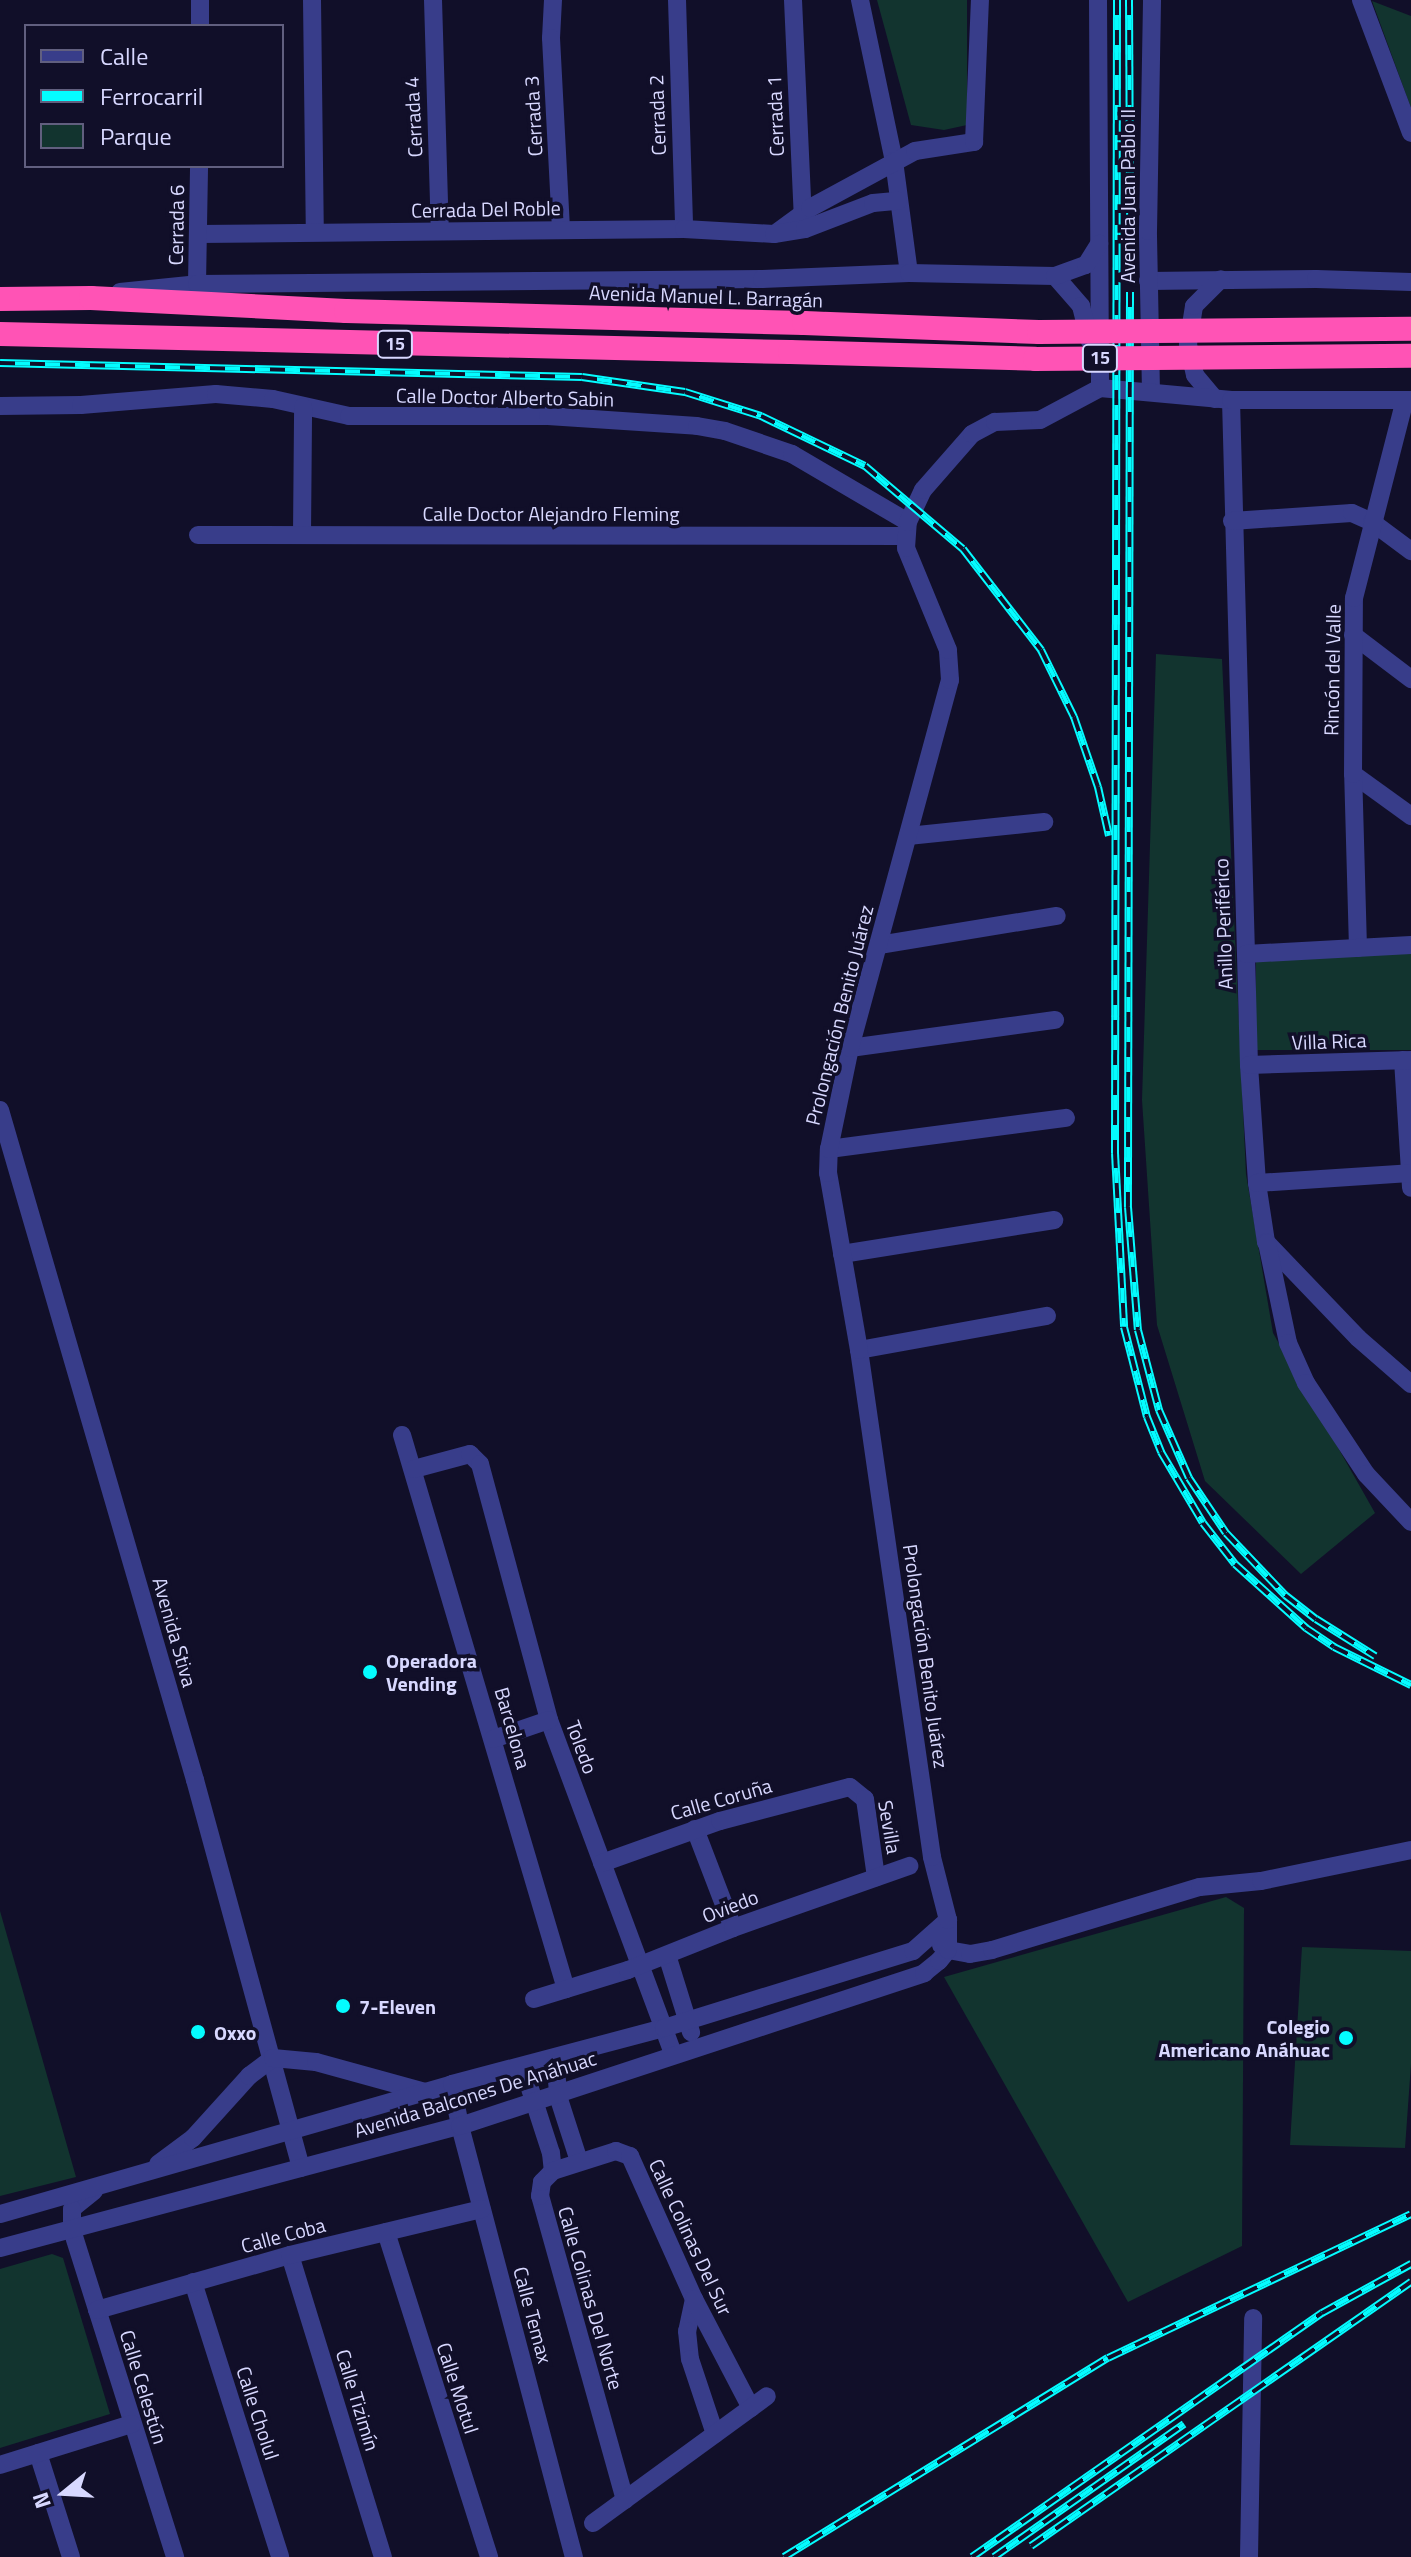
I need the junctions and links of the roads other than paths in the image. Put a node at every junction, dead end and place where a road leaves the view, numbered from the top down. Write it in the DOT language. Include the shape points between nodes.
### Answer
graph roads {
  1 [pos="200,0"];
  2 [pos="312,0"];
  3 [pos="433,0"];
  4 [pos="553,0"];
  5 [pos="677,0"];
  6 [pos="793,0"];
  7 [pos="860,0"];
  8 [pos="980,0"];
  9 [pos="1098,0"];
  10 [pos="1152,0"];
  11 [pos="1361,0"];
  12 [pos="200,24"];
  13 [pos="1411,133"];
  14 [pos="894,161"];
  15 [pos="199,168"];
  16 [pos="898,201"];
  17 [pos="803,222"];
  18 [pos="684,229"];
  19 [pos="561,230"];
  20 [pos="440,231"];
  21 [pos="315,232"];
  22 [pos="198,234"];
  23 [pos="1099,244"];
  24 [pos="909,273"];
  25 [pos="1055,276"];
  26 [pos="1221,279"];
  27 [pos="1148,281"];
  28 [pos="1411,282"];
  29 [pos="197,284"];
  30 [pos="91,298"];
  31 [pos="0,299"];
  32 [pos="1411,329"];
  33 [pos="0,334"];
  34 [pos="1411,356"];
  35 [pos="1092,392"];
  36 [pos="1151,392"];
  37 [pos="1223,400"];
  38 [pos="1408,400"];
  39 [pos="0,406"];
  40 [pos="303,407"];
  41 [pos="1232,521"];
  42 [pos="1372,522"];
  43 [pos="906,529"];
  44 [pos="302,534"];
  45 [pos="198,535"];
  46 [pos="1411,551"];
  47 [pos="1353,635"];
  48 [pos="1411,679"];
  49 [pos="1353,774"];
  50 [pos="1411,816"];
  51 [pos="1044,822"];
  52 [pos="908,836"];
  53 [pos="1057,916"];
  54 [pos="879,945"];
  55 [pos="1411,945"];
  56 [pos="1358,948"];
  57 [pos="1246,954"];
  58 [pos="1055,1020"];
  59 [pos="850,1048"];
  60 [pos="1407,1060"];
  61 [pos="1249,1065"];
  62 [pos="0,1110"];
  63 [pos="1066,1118"];
  64 [pos="829,1149"];
  65 [pos="1410,1180"];
  66 [pos="1257,1183"];
  67 [pos="1054,1220"];
  68 [pos="1266,1242"];
  69 [pos="842,1254"];
  70 [pos="1047,1316"];
  71 [pos="859,1350"];
  72 [pos="1411,1384"];
  73 [pos="402,1435"];
  74 [pos="414,1469"];
  75 [pos="1411,1522"];
  76 [pos="549,1720"];
  77 [pos="493,1739"];
  78 [pos="855,1788"];
  79 [pos="695,1829"];
  80 [pos="1411,1850"];
  81 [pos="602,1863"];
  82 [pos="909,1866"];
  83 [pos="876,1877"];
  84 [pos="948,1920"];
  85 [pos="733,1928"];
  86 [pos="930,1935"];
  87 [pos="948,1950"];
  88 [pos="667,1955"];
  89 [pos="642,1965"];
  90 [pos="566,1989"];
  91 [pos="534,1999"];
  92 [pos="692,2019"];
  93 [pos="659,2029"];
  94 [pos="701,2045"];
  95 [pos="667,2056"];
  96 [pos="273,2058"];
  97 [pos="555,2058"];
  98 [pos="523,2067"];
  99 [pos="452,2084"];
  100 [pos="426,2092"];
  101 [pos="558,2096"];
  102 [pos="535,2103"];
  103 [pos="460,2126"];
  104 [pos="292,2132"];
  105 [pos="579,2161"];
  106 [pos="301,2168"];
  107 [pos="553,2171"];
  108 [pos="146,2173"];
  109 [pos="114,2181"];
  110 [pos="482,2209"];
  111 [pos="0,2214"];
  112 [pos="72,2230"];
  113 [pos="386,2232"];
  114 [pos="0,2248"];
  115 [pos="290,2255"];
  116 [pos="193,2282"];
  117 [pos="694,2299"];
  118 [pos="97,2310"];
  119 [pos="1253,2318"];
  120 [pos="767,2396"];
  121 [pos="751,2408"];
  122 [pos="132,2424"];
  123 [pos="715,2434"];
  124 [pos="38,2453"];
  125 [pos="0,2465"];
  126 [pos="625,2500"];
  127 [pos="593,2523"];
  128 [pos="71,2557"];
  129 [pos="175,2557"];
  130 [pos="280,2557"];
  131 [pos="383,2557"];
  132 [pos="489,2557"];
  133 [pos="574,2557"];
  134 [pos="1249,2557"];
  1 -- 12 [label="street"];
  2 -- 21 [label="street"];
  3 -- 20 [label="street, Cerrada 4"];
  4 -- 19 [label="street, Cerrada 3"];
  5 -- 18 [label="street, Cerrada 2"];
  6 -- 17 [label="street, Cerrada 1"];
  7 -- 14 [label="street"];
  8 -- 14 [label="street, Cerrada Del Roble" via="974,142 920,150"];
  9 -- 23 [label="street, Avenida Juan Pablo II"];
  10 -- 27 [label="street, Avenida Juan Pablo II"];
  11 -- 13 [label="street"];
  14 -- 16 [label="street"];
  14 -- 17 [label="street, Cerrada Del Roble"];
  15 -- 22 [label="street, Cerrada 6"];
  16 -- 17 [label="street, Cerrada Del Roble"];
  16 -- 24 [label="street"];
  17 -- 18 [label="street, Cerrada Del Roble" via="774,234"];
  18 -- 19 [label="street, Cerrada Del Roble"];
  19 -- 20 [label="street, Cerrada Del Roble"];
  20 -- 21 [label="street, Cerrada Del Roble"];
  21 -- 22 [label="street, Cerrada Del Roble"];
  22 -- 29 [label="street, Cerrada 6"];
  23 -- 25 [label="street" via="1086,265"];
  23 -- 35 [label="street, Avenida Juan Pablo II"];
  24 -- 25 [label="street"];
  24 -- 29 [label="street"];
  25 -- 35 [label="street" via="1081,306 1094,373"];
  26 -- 27 [label="street"];
  26 -- 28 [label="street"];
  26 -- 37 [label="street" via="1194,306 1188,344 1195,375"];
  27 -- 36 [label="street, Avenida Juan Pablo II"];
  29 -- 30 [label="street"];
  30 -- 31 [label="highway, Avenida Manuel L. Barragán / 15"];
  30 -- 32 [label="highway, Avenida Manuel L. Barragán / 15, bridge" via="1039,332"];
  33 -- 34 [label="highway, 15, bridge" via="1035,359"];
  35 -- 36 [label="street"];
  35 -- 43 [label="street" via="1040,420 995,422 972,434 923,490"];
  36 -- 37 [label="street"];
  37 -- 38 [label="street"];
  37 -- 41 [label="street, Anillo Periférico"];
  38 -- 42 [label="street, Rincón del Valle"];
  39 -- 40 [label="street, Calle Doctor Alberto Sabin" via="216,394"];
  40 -- 43 [label="street, Calle Doctor Alberto Sabin" via="349,416 548,416 725,431 792,454"];
  40 -- 44 [label="street"];
  41 -- 42 [label="street" via="1336,512"];
  41 -- 57 [label="street, Anillo Periférico"];
  42 -- 46 [label="street"];
  42 -- 47 [label="street, Rincón del Valle" via="1354,598"];
  43 -- 44 [label="street, Calle Doctor Alejandro Fleming"];
  43 -- 52 [label="street, Prolongación Benito Juárez" via="911,565 952,666"];
  44 -- 45 [label="street, Calle Doctor Alejandro Fleming"];
  47 -- 48 [label="street"];
  47 -- 49 [label="street, Rincón del Valle"];
  49 -- 50 [label="street"];
  49 -- 56 [label="street, Rincón del Valle"];
  51 -- 52 [label="street"];
  52 -- 54 [label="street, Prolongación Benito Juárez"];
  53 -- 54 [label="street"];
  54 -- 59 [label="street, Prolongación Benito Juárez"];
  55 -- 56 [label="street"];
  56 -- 57 [label="street"];
  57 -- 61 [label="street, Anillo Periférico"];
  58 -- 59 [label="street"];
  59 -- 64 [label="street, Prolongación Benito Juárez"];
  60 -- 61 [label="street, Villa Rica"];
  60 -- 65 [label="street"];
  61 -- 66 [label="street, Anillo Periférico"];
  62 -- 96 [label="street, Avenida Stiva"];
  63 -- 64 [label="street"];
  64 -- 69 [label="street, Prolongación Benito Juárez"];
  65 -- 66 [label="street"];
  66 -- 68 [label="street, Anillo Periférico"];
  67 -- 69 [label="street"];
  68 -- 72 [label="street" via="1358,1338"];
  68 -- 75 [label="street, Anillo Periférico" via="1288,1343 1306,1383 1366,1474"];
  69 -- 71 [label="street, Prolongación Benito Juárez"];
  70 -- 71 [label="street"];
  71 -- 84 [label="street, Prolongación Benito Juárez" via="932,1857"];
  73 -- 74 [label="street, Barcelona"];
  74 -- 76 [label="street, Toledo" via="467,1455 480,1464"];
  74 -- 77 [label="street, Barcelona"];
  76 -- 77 [label="street"];
  76 -- 81 [label="street, Toledo"];
  77 -- 90 [label="street, Barcelona"];
  78 -- 79 [label="street, Calle Coruña"];
  78 -- 83 [label="street, Sevilla" via="865,1799"];
  79 -- 81 [label="street, Calle Coruña"];
  79 -- 85 [label="street"];
  80 -- 87 [label="street" via="1261,1881 1200,1887 992,1950"];
  81 -- 89 [label="street, Toledo"];
  82 -- 83 [label="street, Oviedo"];
  83 -- 85 [label="street, Oviedo"];
  84 -- 86 [label="street"];
  84 -- 87 [label="street, Prolongación Benito Juárez"];
  85 -- 88 [label="street, Oviedo"];
  86 -- 87 [label="street"];
  86 -- 92 [label="street, Avenida Balcones De Anáhuac" via="913,1951"];
  87 -- 94 [label="street, Avenida Balcones De Anáhuac" via="924,1973"];
  88 -- 89 [label="street, Oviedo"];
  88 -- 92 [label="street"];
  89 -- 90 [label="street, Oviedo"];
  89 -- 93 [label="street, Toledo"];
  90 -- 91 [label="street, Oviedo"];
  92 -- 93 [label="street, Avenida Balcones De Anáhuac"];
  92 -- 94 [label="street"];
  93 -- 95 [label="street, Toledo"];
  93 -- 97 [label="street, Avenida Balcones De Anáhuac"];
  94 -- 95 [label="street, Avenida Balcones De Anáhuac"];
  95 -- 101 [label="street, Avenida Balcones De Anáhuac"];
  96 -- 100 [label="street" via="316,2062"];
  96 -- 104 [label="street, Avenida Stiva"];
  96 -- 108 [label="street" via="249,2076 193,2138"];
  97 -- 98 [label="street, Avenida Balcones De Anáhuac"];
  97 -- 101 [label="street"];
  98 -- 99 [label="street, Avenida Balcones De Anáhuac"];
  98 -- 102 [label="street, Calle Colinas Del Norte"];
  99 -- 100 [label="street, Avenida Balcones De Anáhuac"];
  99 -- 103 [label="street, Calle Temax"];
  100 -- 104 [label="street, Avenida Balcones De Anáhuac"];
  101 -- 102 [label="street, Avenida Balcones De Anáhuac"];
  101 -- 105 [label="street"];
  102 -- 103 [label="street, Avenida Balcones De Anáhuac"];
  102 -- 107 [label="street, Calle Colinas Del Norte"];
  103 -- 106 [label="street, Avenida Balcones De Anáhuac"];
  103 -- 110 [label="street, Calle Temax"];
  104 -- 106 [label="street, Avenida Stiva"];
  104 -- 108 [label="street, Avenida Balcones De Anáhuac"];
  105 -- 107 [label="street, Calle Colinas Del Sur"];
  105 -- 117 [label="street, Calle Colinas Del Sur" via="616,2151 630,2156"];
  106 -- 112 [label="street, Avenida Balcones De Anáhuac"];
  107 -- 126 [label="street, Calle Colinas Del Norte" via="542,2182 540,2196"];
  108 -- 109 [label="street, Avenida Balcones De Anáhuac"];
  109 -- 111 [label="street, Avenida Balcones De Anáhuac"];
  109 -- 112 [label="street" via="75,2205"];
  110 -- 113 [label="street, Calle Coba"];
  110 -- 133 [label="street, Calle Temax"];
  112 -- 114 [label="street, Avenida Balcones De Anáhuac"];
  112 -- 118 [label="street, Calle Celestún"];
  113 -- 115 [label="street, Calle Coba"];
  113 -- 132 [label="street, Calle Motul"];
  115 -- 116 [label="street, Calle Coba"];
  115 -- 131 [label="street, Calle Tizimín"];
  116 -- 118 [label="street, Calle Coba"];
  116 -- 130 [label="street, Calle Cholul"];
  117 -- 121 [label="street, Calle Colinas Del Sur"];
  117 -- 123 [label="street" via="687,2331 690,2359"];
  118 -- 122 [label="street, Calle Celestún"];
  119 -- 134 [label="street"];
  120 -- 121 [label="street"];
  121 -- 123 [label="street"];
  122 -- 124 [label="street"];
  122 -- 129 [label="street, Calle Celestún"];
  123 -- 126 [label="street"];
  124 -- 125 [label="street"];
  124 -- 128 [label="street"];
  126 -- 127 [label="street"];
}
